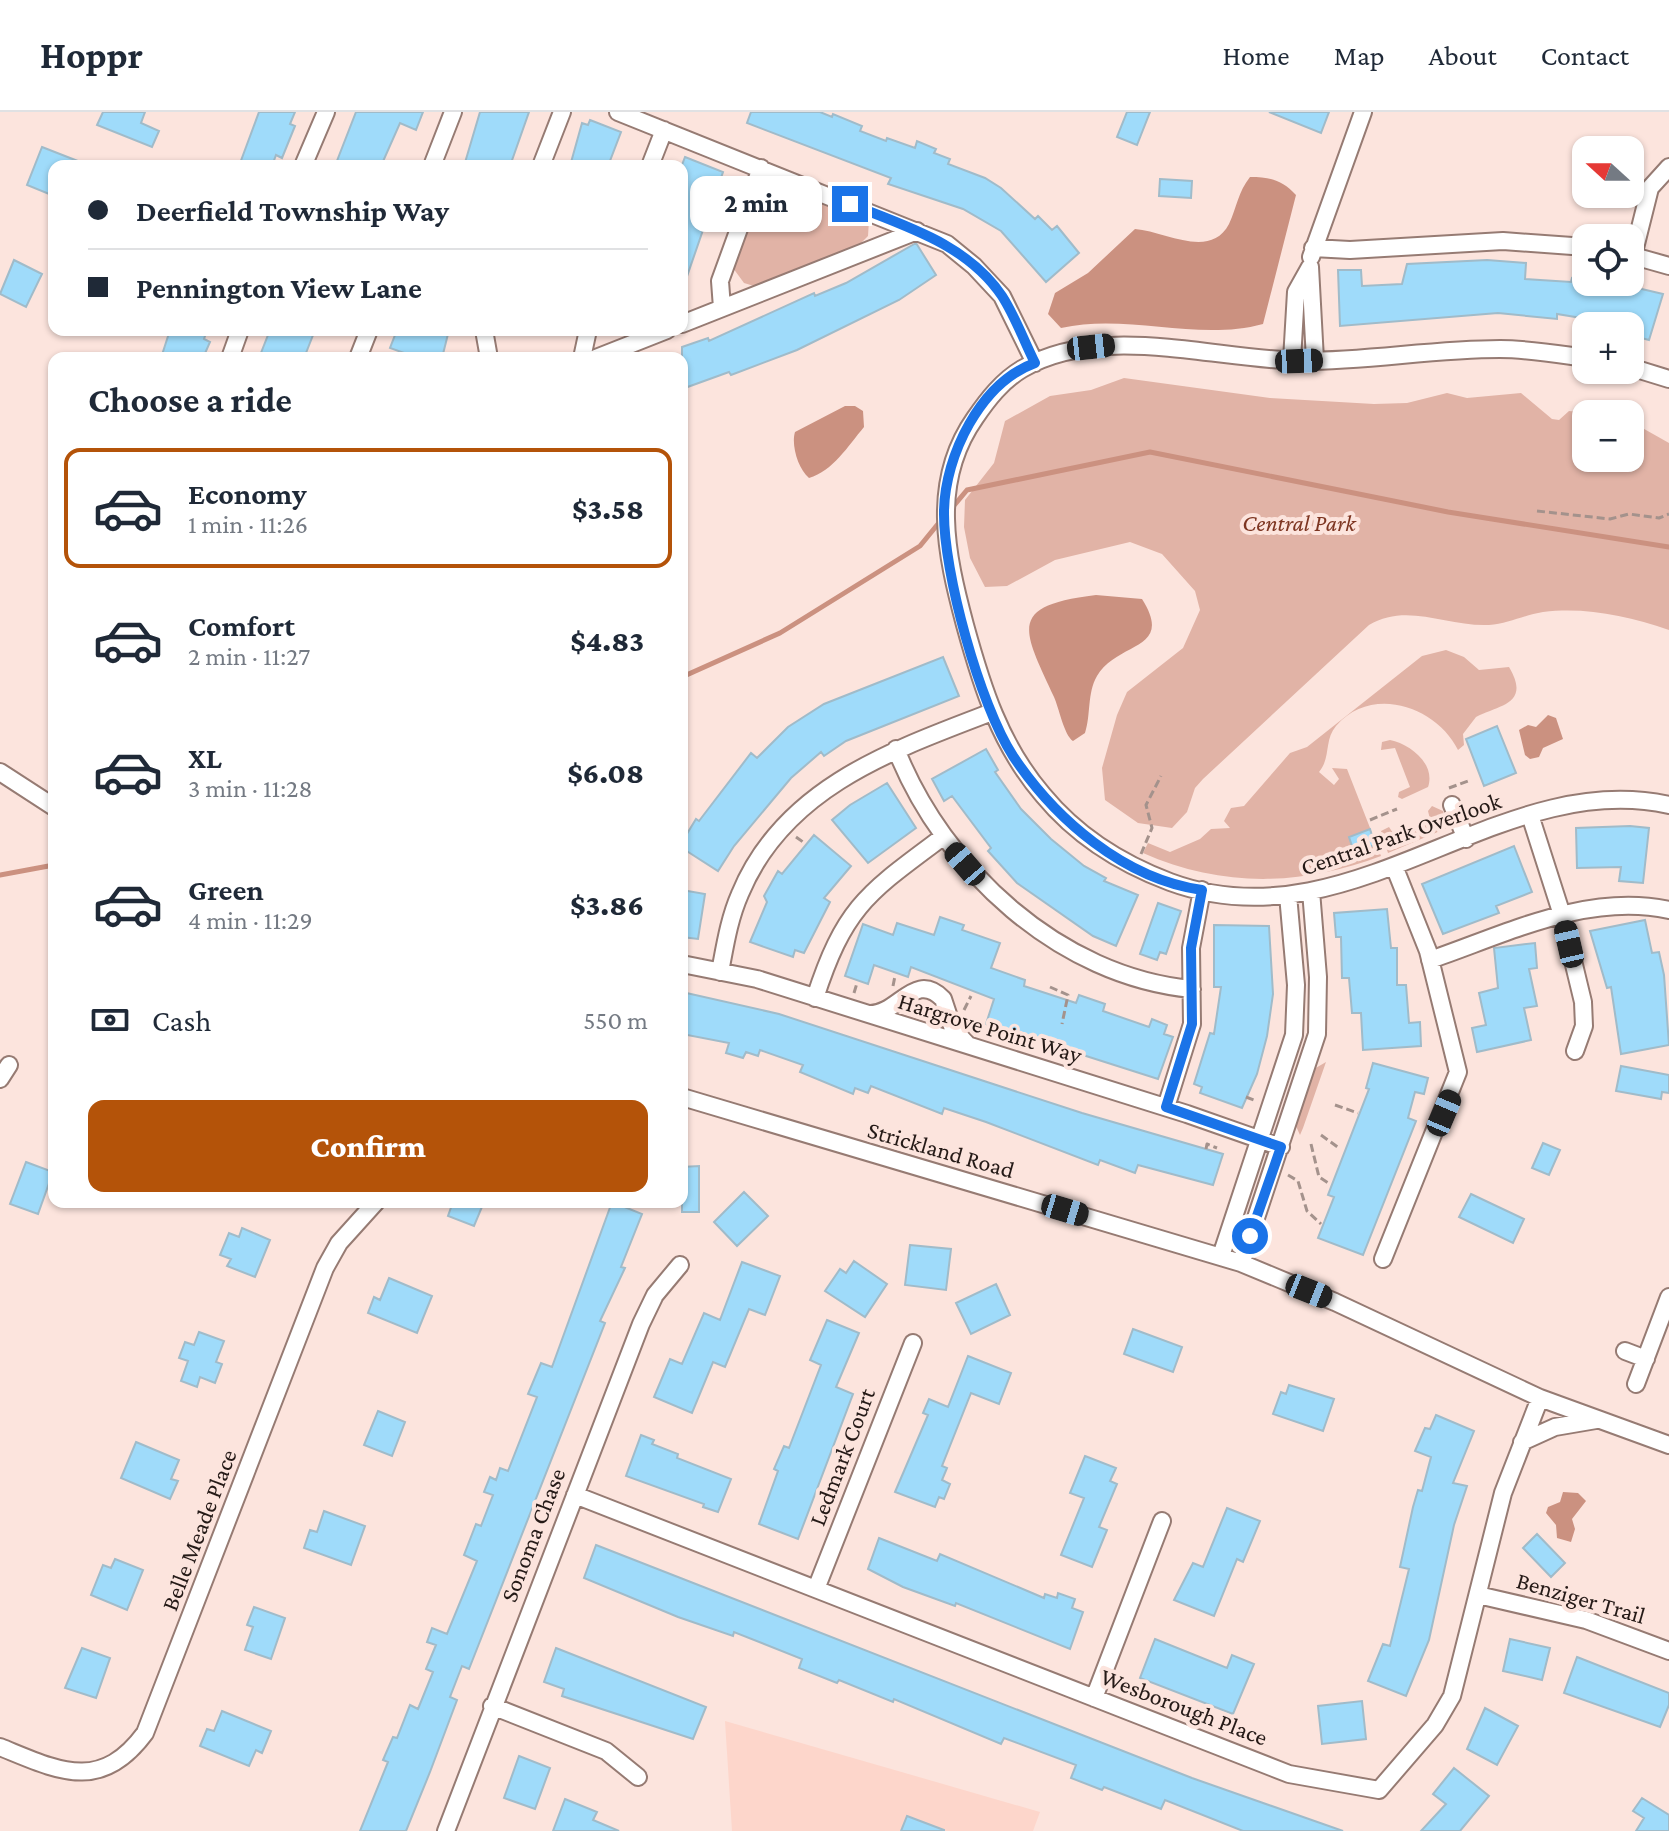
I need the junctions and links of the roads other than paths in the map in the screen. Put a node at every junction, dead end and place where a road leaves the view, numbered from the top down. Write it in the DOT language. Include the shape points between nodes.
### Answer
graph roads {
  1 [pos="326,112"];
  2 [pos="453,112"];
  3 [pos="562,112"];
  4 [pos="618,112"];
  5 [pos="1363,112"];
  6 [pos="664,130"];
  7 [pos="306,160"];
  8 [pos="434,160"];
  9 [pos="543,160"];
  10 [pos="652,160"];
  11 [pos="1669,167"];
  12 [pos="761,168"];
  13 [pos="1640,224"];
  14 [pos="917,231"];
  15 [pos="1572,246"];
  16 [pos="1313,248"];
  17 [pos="1644,259"];
  18 [pos="1669,266"];
  19 [pos="1310,267"];
  20 [pos="722,308"];
  21 [pos="688,322"];
  22 [pos="652,336"];
  23 [pos="611,352"];
  24 [pos="1572,357"];
  25 [pos="1292,360"];
  26 [pos="1315,360"];
  27 [pos="1035,363"];
  28 [pos="1644,370"];
  29 [pos="1668,376"];
  30 [pos="992,712"];
  31 [pos="896,749"];
  32 [pos="0,772"];
  33 [pos="1449,797"];
  34 [pos="48,803"];
  35 [pos="1667,805"];
  36 [pos="1530,815"];
  37 [pos="944,836"];
  38 [pos="1466,839"];
  39 [pos="1394,866"];
  40 [pos="1202,890"];
  41 [pos="1311,891"];
  42 [pos="1288,895"];
  43 [pos="1669,910"];
  44 [pos="1562,915"];
  45 [pos="1430,960"];
  46 [pos="688,965"];
  47 [pos="720,972"];
  48 [pos="1192,989"];
  49 [pos="815,998"];
  50 [pos="867,1014"];
  51 [pos="975,1049"];
  52 [pos="1575,1051"];
  53 [pos="688,1099"];
  54 [pos="1166,1107"];
  55 [pos="1259,1139"];
  56 [pos="1281,1147"];
  57 [pos="1242,1186"];
  58 [pos="1264,1193"];
  59 [pos="371,1208"];
  60 [pos="1221,1256"];
  61 [pos="1383,1259"];
  62 [pos="1241,1263"];
  63 [pos="680,1265"];
  64 [pos="1669,1297"];
  65 [pos="913,1343"];
  66 [pos="1625,1351"];
  67 [pos="1646,1359"];
  68 [pos="1636,1384"];
  69 [pos="1540,1398"];
  70 [pos="1602,1419"];
  71 [pos="1522,1442"];
  72 [pos="1669,1445"];
  73 [pos="575,1495"];
  74 [pos="1162,1521"];
  75 [pos="816,1589"];
  76 [pos="1478,1595"];
  77 [pos="1669,1651"];
  78 [pos="1094,1698"];
  79 [pos="492,1706"];
  80 [pos="0,1747"];
  81 [pos="638,1777"];
  82 [pos="446,1831"];
  1 -- 7 [label="street"];
  2 -- 8 [label="street"];
  3 -- 9 [label="street"];
  4 -- 6 [label="street"];
  5 -- 16 [label="street"];
  6 -- 10 [label="street"];
  6 -- 12 [label="street"];
  11 -- 13 [label="street" via="1648,194"];
  12 -- 14 [label="street"];
  12 -- 20 [label="street" via="720,281"];
  14 -- 20 [label="street"];
  14 -- 27 [label="street" via="947,244 1002,296"];
  15 -- 16 [label="street" via="1503,241"];
  16 -- 19 [label="street"];
  17 -- 18 [label="street"];
  19 -- 25 [label="street" via="1296,292"];
  19 -- 26 [label="street"];
  20 -- 21 [label="street"];
  22 -- 23 [label="street"];
  24 -- 26 [label="street" via="1493,349"];
  25 -- 26 [label="street"];
  25 -- 27 [label="street" via="1108,346"];
  27 -- 30 [label="street, Central Park Overlook" via="1002,384 982,408 956,450 947,486 945,523 958,599"];
  28 -- 29 [label="street"];
  30 -- 31 [label="street"];
  30 -- 40 [label="street, Central Park Overlook" via="1023,770 1077,829 1137,867"];
  31 -- 37 [label="street"];
  31 -- 47 [label="street" via="833,784 760,858 735,907"];
  32 -- 34 [label="street"];
  33 -- 38 [label="street"];
  35 -- 36 [label="street, Central Park Overlook" via="1594,799"];
  36 -- 38 [label="street, Central Park Overlook"];
  36 -- 44 [label="street"];
  37 -- 48 [label="street" via="998,896 1064,945 1129,975"];
  37 -- 49 [label="street" via="862,900 832,950"];
  38 -- 39 [label="street, Central Park Overlook"];
  39 -- 41 [label="street, Central Park Overlook"];
  39 -- 45 [label="street"];
  40 -- 42 [label="street, Central Park Overlook"];
  40 -- 48 [label="street" via="1191,948"];
  41 -- 42 [label="street, Central Park Overlook"];
  41 -- 56 [label="street" via="1318,1024"];
  42 -- 55 [label="street" via="1296,985 1294,1035"];
  43 -- 44 [label="street" via="1616,904"];
  44 -- 45 [label="street"];
  44 -- 52 [label="street" via="1585,1015"];
  45 -- 61 [label="street" via="1457,1080"];
  46 -- 47 [label="street, Hargrove Point Way"];
  47 -- 49 [label="street, Hargrove Point Way"];
  48 -- 54 [label="street" via="1192,1024"];
  49 -- 50 [label="street, Hargrove Point Way"];
  50 -- 51 [label="street, Hargrove Point Way"];
  50 -- 51 [label="street" via="885,1012 913,990 934,992 947,1005 958,1036"];
  51 -- 54 [label="street, Hargrove Point Way"];
  53 -- 60 [label="street, Strickland Road"];
  54 -- 55 [label="street, Hargrove Point Way"];
  55 -- 56 [label="street, Hargrove Point Way"];
  55 -- 57 [label="street"];
  56 -- 58 [label="street"];
  57 -- 58 [label="street"];
  57 -- 60 [label="street"];
  58 -- 62 [label="street"];
  59 -- 80 [label="street, Belle Meade Place" via="325,1268 145,1733 117,1763 78,1773"];
  60 -- 62 [label="street, Strickland Road"];
  62 -- 69 [label="street, Strickland Road"];
  63 -- 73 [label="street, Sonoma Chase" via="648,1309"];
  64 -- 67 [label="street"];
  65 -- 75 [label="street, Ledmark Court"];
  66 -- 67 [label="street"];
  67 -- 68 [label="street"];
  69 -- 70 [label="street, Strickland Road"];
  69 -- 71 [label="street, Wesborough Place"];
  70 -- 71 [label="street" via="1555,1427"];
  70 -- 72 [label="street, Strickland Road"];
  71 -- 76 [label="street, Wesborough Place" via="1503,1493"];
  73 -- 75 [label="street, Wesborough Place"];
  73 -- 79 [label="street, Sonoma Chase"];
  74 -- 78 [label="street"];
  75 -- 78 [label="street, Wesborough Place"];
  76 -- 77 [label="street, Benziger Trail" via="1574,1616"];
  76 -- 78 [label="street, Wesborough Place" via="1445,1711 1379,1790 1289,1774"];
  79 -- 81 [label="street" via="606,1751"];
  79 -- 82 [label="street, Sonoma Chase"];
}
